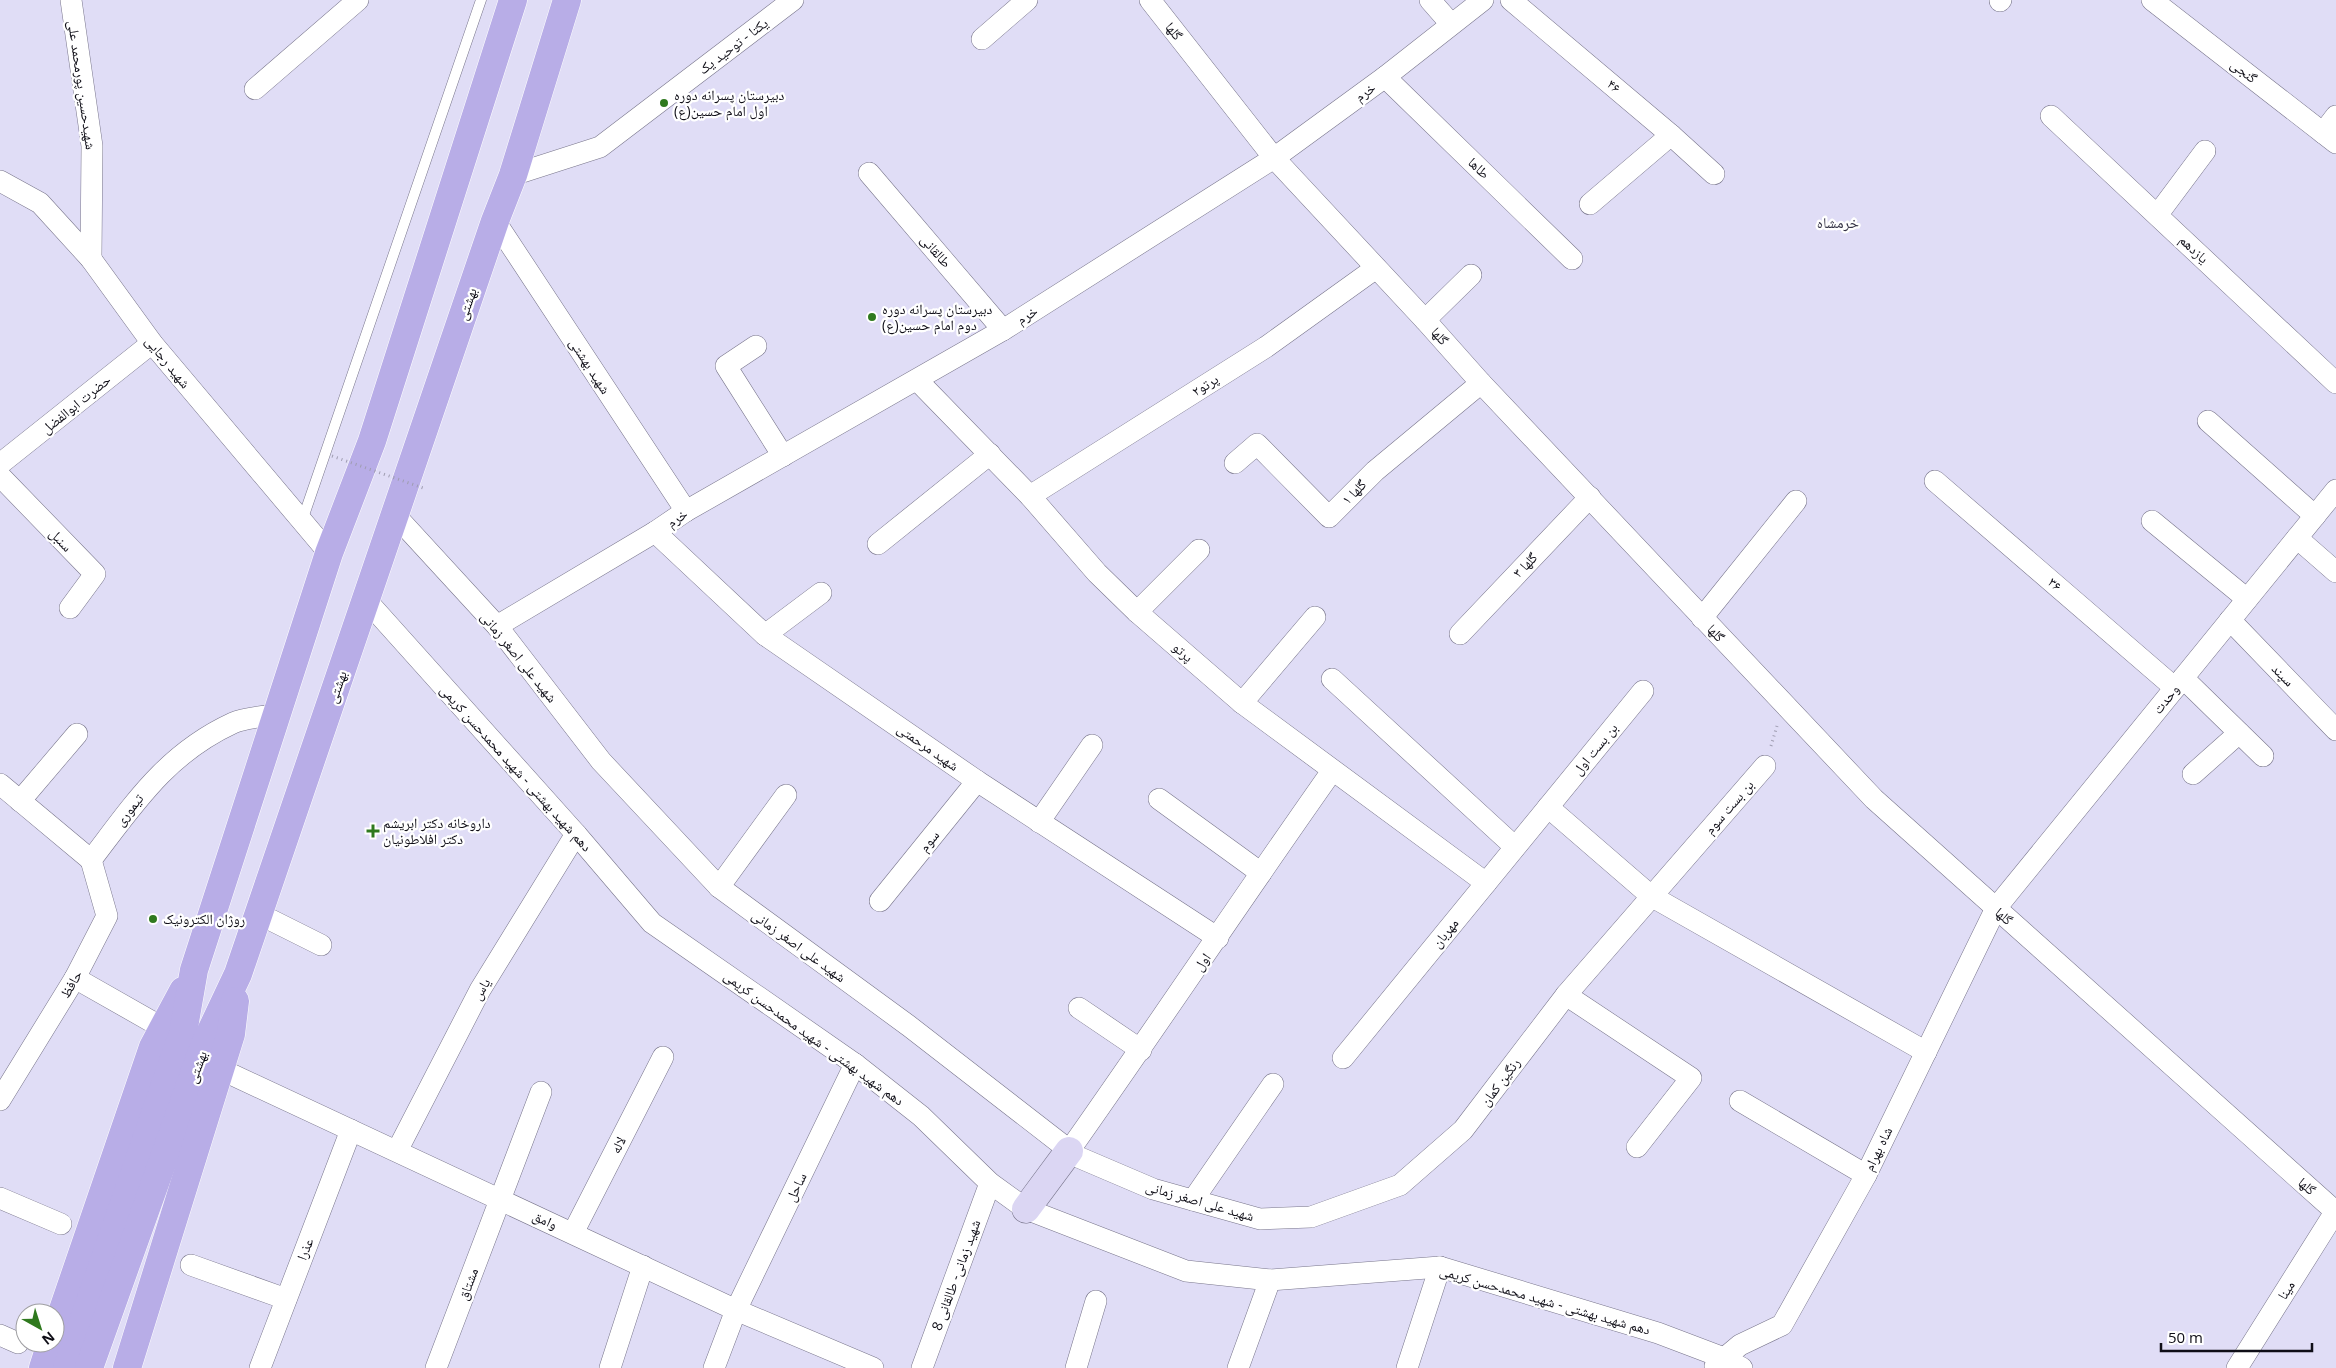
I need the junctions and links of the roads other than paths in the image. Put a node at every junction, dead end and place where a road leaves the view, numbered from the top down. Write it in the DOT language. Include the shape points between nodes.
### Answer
graph roads {
  1 [pos="71,0"];
  2 [pos="358,0"];
  3 [pos="481,0"];
  4 [pos="513,0"];
  5 [pos="567,0"];
  6 [pos="793,0"];
  7 [pos="1027,0"];
  8 [pos="1150,0"];
  9 [pos="1430,0"];
  10 [pos="1483,0"];
  11 [pos="1511,0"];
  12 [pos="2162,3"];
  13 [pos="1451,24"];
  14 [pos="982,39"];
  15 [pos="1385,77"];
  16 [pos="255,89"];
  17 [pos="2051,116"];
  18 [pos="2336,116"];
  19 [pos="1671,135"];
  20 [pos="2330,138"];
  21 [pos="2205,151"];
  22 [pos="1274,158"];
  23 [pos="869,173"];
  24 [pos="1714,174"];
  25 [pos="513,175"];
  26 [pos="0,181"];
  27 [pos="1590,204"];
  28 [pos="2158,214"];
  29 [pos="495,221"];
  30 [pos="91,259"];
  31 [pos="1572,259"];
  32 [pos="1376,268"];
  33 [pos="1471,275"];
  34 [pos="1425,320"];
  35 [pos="1003,330"];
  36 [pos="152,343"];
  37 [pos="756,346"];
  38 [pos="917,380"];
  39 [pos="1481,383"];
  40 [pos="2336,383"];
  41 [pos="2208,421"];
  42 [pos="990,454"];
  43 [pos="783,456"];
  44 [pos="1235,463"];
  45 [pos="0,464"];
  46 [pos="0,476"];
  47 [pos="1935,481"];
  48 [pos="2336,490"];
  49 [pos="1030,496"];
  50 [pos="1590,497"];
  51 [pos="1796,501"];
  52 [pos="686,511"];
  53 [pos="395,515"];
  54 [pos="2315,516"];
  55 [pos="302,521"];
  56 [pos="2152,521"];
  57 [pos="655,532"];
  58 [pos="2297,538"];
  59 [pos="878,544"];
  60 [pos="1199,550"];
  61 [pos="330,553"];
  62 [pos="2336,572"];
  63 [pos="821,593"];
  64 [pos="2247,599"];
  65 [pos="366,601"];
  66 [pos="70,608"];
  67 [pos="1137,612"];
  68 [pos="1315,617"];
  69 [pos="1702,618"];
  70 [pos="2230,620"];
  71 [pos="497,626"];
  72 [pos="1460,634"];
  73 [pos="765,635"];
  74 [pos="1332,679"];
  75 [pos="2179,683"];
  76 [pos="1643,690"];
  77 [pos="1242,704"];
  78 [pos="278,714"];
  79 [pos="2336,730"];
  80 [pos="2239,733"];
  81 [pos="78,734"];
  82 [pos="1092,745"];
  83 [pos="2263,756"];
  84 [pos="1765,766"];
  85 [pos="1332,772"];
  86 [pos="2193,774"];
  87 [pos="977,781"];
  88 [pos="0,784"];
  89 [pos="786,795"];
  90 [pos="1159,799"];
  91 [pos="20,801"];
  92 [pos="1548,807"];
  93 [pos="1039,822"];
  94 [pos="576,834"];
  95 [pos="1515,847"];
  96 [pos="91,860"];
  97 [pos="1260,873"];
  98 [pos="1486,883"];
  99 [pos="719,887"];
  100 [pos="1650,896"];
  101 [pos="880,901"];
  102 [pos="1996,908"];
  103 [pos="259,914"];
  104 [pos="1218,938"];
  105 [pos="321,945"];
  106 [pos="194,970"];
  107 [pos="238,974"];
  108 [pos="75,978"];
  109 [pos="1566,995"];
  110 [pos="1079,1008"];
  111 [pos="163,1028"];
  112 [pos="1141,1050"];
  113 [pos="1926,1052"];
  114 [pos="663,1057"];
  115 [pos="1343,1058"];
  116 [pos="855,1064"];
  117 [pos="220,1068"];
  118 [pos="1273,1084"];
  119 [pos="541,1092"];
  120 [pos="0,1100"];
  121 [pos="1740,1102"];
  122 [pos="351,1130"];
  123 [pos="1637,1147"];
  124 [pos="396,1151"];
  125 [pos="1069,1151"];
  126 [pos="1866,1175"];
  127 [pos="990,1183"];
  128 [pos="0,1198"];
  129 [pos="500,1199"];
  130 [pos="1193,1200"];
  131 [pos="1026,1209"];
  132 [pos="2336,1212"];
  133 [pos="1311,1217"];
  134 [pos="61,1224"];
  135 [pos="573,1233"];
  136 [pos="191,1265"];
  137 [pos="643,1266"];
  138 [pos="1440,1267"];
  139 [pos="1270,1280"];
  140 [pos="286,1299"];
  141 [pos="1096,1301"];
  142 [pos="65,1304"];
  143 [pos="736,1310"];
  144 [pos="48,1353"];
  145 [pos="1726,1365"];
  146 [pos="43,1368"];
  147 [pos="67,1368"];
  148 [pos="89,1368"];
  149 [pos="126,1368"];
  150 [pos="260,1368"];
  151 [pos="436,1368"];
  152 [pos="610,1368"];
  153 [pos="714,1368"];
  154 [pos="873,1368"];
  155 [pos="922,1368"];
  156 [pos="1076,1368"];
  157 [pos="1238,1368"];
  158 [pos="1407,1368"];
  159 [pos="2237,1368"];
  1 -- 30 [label="street, شهیدحسین پورمحمد علی" via="92,146"];
  2 -- 16 [label="street"];
  3 -- 55 [label="lane"];
  4 -- 61 [label="main road, بهشتی" via="372,441"];
  5 -- 25 [label="main road, بهشتی"];
  6 -- 25 [label="street, یکتا - توحید یک" via="600,147"];
  7 -- 14 [label="street"];
  8 -- 22 [label="street, گلها"];
  9 -- 13 [label="street"];
  10 -- 13 [label="street, خرم"];
  11 -- 19 [label="street, ۴۶"];
  12 -- 20 [label="street, گنجی"];
  13 -- 15 [label="street, خرم"];
  15 -- 22 [label="street, خرم"];
  15 -- 31 [label="street, طاها"];
  17 -- 28 [label="street, یازدهم"];
  18 -- 20 [label="street"];
  19 -- 24 [label="street, ۴۶"];
  19 -- 27 [label="street"];
  21 -- 28 [label="street"];
  22 -- 32 [label="street, گلها"];
  22 -- 35 [label="street, خرم"];
  23 -- 35 [label="street, طالقانی"];
  25 -- 29 [label="main road, بهشتی"];
  26 -- 30 [label="street, شهید رجایی" via="40,204"];
  28 -- 40 [label="street, یازدهم"];
  29 -- 52 [label="street, شهید بهشتی"];
  29 -- 53 [label="main road, بهشتی"];
  30 -- 36 [label="street, شهید رجایی"];
  32 -- 34 [label="street, گلها"];
  32 -- 49 [label="street, پرتو۲" via="1266,347"];
  33 -- 34 [label="street"];
  34 -- 39 [label="street, گلها"];
  35 -- 38 [label="street, خرم"];
  36 -- 45 [label="street, حضرت ابوالفضل"];
  36 -- 55 [label="street, شهید رجایی"];
  37 -- 43 [label="street" via="726,366"];
  38 -- 42 [label="street, پرتو"];
  38 -- 43 [label="street, خرم"];
  39 -- 44 [label="street, گلها ۱" via="1375,471 1329,518 1256,444"];
  39 -- 50 [label="street, گلها"];
  41 -- 54 [label="street"];
  42 -- 49 [label="street, پرتو"];
  42 -- 59 [label="street"];
  43 -- 52 [label="street, خرم"];
  46 -- 66 [label="street, سنبل" via="94,574"];
  47 -- 75 [label="street, ۳۶"];
  48 -- 54 [label="street, وحدت"];
  49 -- 67 [label="street, پرتو"];
  50 -- 69 [label="street, گلها"];
  50 -- 72 [label="street, گلها ۳"];
  51 -- 69 [label="street"];
  52 -- 57 [label="street, خرم"];
  53 -- 65 [label="main road, بهشتی"];
  53 -- 71 [label="street, شهید علی اصغر زمانی"];
  54 -- 58 [label="street, وحدت"];
  55 -- 61 [label="street, شهید رجایی"];
  56 -- 64 [label="street"];
  57 -- 71 [label="street, خرم"];
  57 -- 73 [label="street, شهید مرحمتی"];
  58 -- 62 [label="street"];
  58 -- 64 [label="street, وحدت"];
  60 -- 67 [label="street"];
  61 -- 78 [label="main road, بهشتی"];
  63 -- 73 [label="street"];
  64 -- 70 [label="street, وحدت"];
  65 -- 94 [label="street, دهم شهید بهشتی - شهید محمدحسن کریمی"];
  65 -- 103 [label="main road, بهشتی"];
  67 -- 77 [label="street, پرتو"];
  68 -- 77 [label="street"];
  69 -- 102 [label="street, گلها" via="1874,799"];
  70 -- 75 [label="street, وحدت"];
  70 -- 79 [label="street, سپند"];
  71 -- 99 [label="street, شهید علی اصغر زمانی" via="601,762"];
  73 -- 87 [label="street, شهید مرحمتی"];
  74 -- 95 [label="street"];
  75 -- 80 [label="street, ۳۶"];
  75 -- 102 [label="street, وحدت"];
  76 -- 92 [label="street, بن بست اول"];
  77 -- 85 [label="street, پرتو"];
  78 -- 96 [label="street, تیموری" via="234,723 178,756 141,793"];
  78 -- 106 [label="main road, بهشتی"];
  80 -- 83 [label="street, ۳۶"];
  80 -- 86 [label="street"];
  81 -- 91 [label="street"];
  82 -- 93 [label="street"];
  84 -- 100 [label="street, بن بست سوم"];
  85 -- 97 [label="street, اول"];
  85 -- 98 [label="street, پرتو"];
  87 -- 93 [label="street, شهید مرحمتی"];
  87 -- 101 [label="street, سوم"];
  88 -- 91 [label="street"];
  89 -- 99 [label="street"];
  90 -- 97 [label="street"];
  91 -- 96 [label="street"];
  92 -- 95 [label="street, مهربان"];
  92 -- 100 [label="street"];
  93 -- 104 [label="street, شهید مرحمتی"];
  94 -- 116 [label="street, دهم شهید بهشتی - شهید محمدحسن کریمی" via="652,923"];
  94 -- 124 [label="street, یاس" via="480,990"];
  95 -- 98 [label="street, مهربان"];
  96 -- 108 [label="street, حافظ" via="107,916"];
  97 -- 104 [label="street, اول"];
  98 -- 115 [label="street, مهربان"];
  99 -- 125 [label="street, شهید علی اصغر زمانی" via="909,1026"];
  100 -- 109 [label="street, رنگین کمان"];
  100 -- 113 [label="street"];
  102 -- 113 [label="street, شاه بهرام"];
  102 -- 132 [label="street, گلها"];
  103 -- 105 [label="street"];
  103 -- 107 [label="main road, بهشتی"];
  104 -- 112 [label="street, اول"];
  106 -- 111 [label="main road"];
  106 -- 147 [label="main road, بهشتی" via="183,1033"];
  107 -- 117 [label="main road" via="231,1034"];
  107 -- 148 [label="main road, بهشتی" via="204,1046"];
  108 -- 111 [label="street"];
  108 -- 120 [label="street, حافظ"];
  109 -- 123 [label="street" via="1691,1078"];
  109 -- 133 [label="street, رنگین کمان" via="1463,1130 1435,1155 1400,1185"];
  110 -- 112 [label="street"];
  111 -- 142 [label="main road" via="153,1047"];
  112 -- 125 [label="street, اول"];
  113 -- 126 [label="street, شاه بهرام"];
  114 -- 135 [label="street, لاله"];
  116 -- 127 [label="street, دهم شهید بهشتی - شهید محمدحسن کریمی" via="921,1116"];
  116 -- 143 [label="street, ساحل"];
  117 -- 122 [label="street, وامق"];
  117 -- 149 [label="main road"];
  118 -- 130 [label="street"];
  119 -- 129 [label="street, مشتاق"];
  121 -- 126 [label="street"];
  122 -- 124 [label="street, وامق"];
  122 -- 140 [label="street, عذرا"];
  124 -- 129 [label="street, وامق"];
  125 -- 130 [label="street, شهید علی اصغر زمانی" via="1153,1190"];
  125 -- 131 [label="street"];
  126 -- 145 [label="street, شاه بهرام" via="1782,1325 1740,1345"];
  127 -- 131 [label="street, دهم شهید بهشتی - شهید محمدحسن کریمی"];
  127 -- 155 [label="street, شهید زمانی- طالقانی 8"];
  128 -- 134 [label="street"];
  129 -- 135 [label="street, وامق"];
  129 -- 151 [label="street, مشتاق"];
  130 -- 133 [label="street, شهید علی اصغر زمانی" via="1260,1219"];
  131 -- 139 [label="street, دهم شهید بهشتی - شهید محمدحسن کریمی" via="1186,1271"];
  132 -- 159 [label="street, مینا"];
  135 -- 137 [label="street, وامق"];
  136 -- 140 [label="street"];
  137 -- 143 [label="street, وامق"];
  137 -- 152 [label="street"];
  138 -- 139 [label="street, دهم شهید بهشتی - شهید محمدحسن کریمی"];
  138 -- 145 [label="street, دهم شهید بهشتی - شهید محمدحسن کریمی" via="1658,1333"];
  138 -- 158 [label="street"];
  139 -- 157 [label="street"];
  140 -- 150 [label="street, عذرا"];
  141 -- 156 [label="street"];
  143 -- 153 [label="street, ساحل"];
  143 -- 154 [label="street, وامق"];
  144 -- 146 [label="main road"];
}
